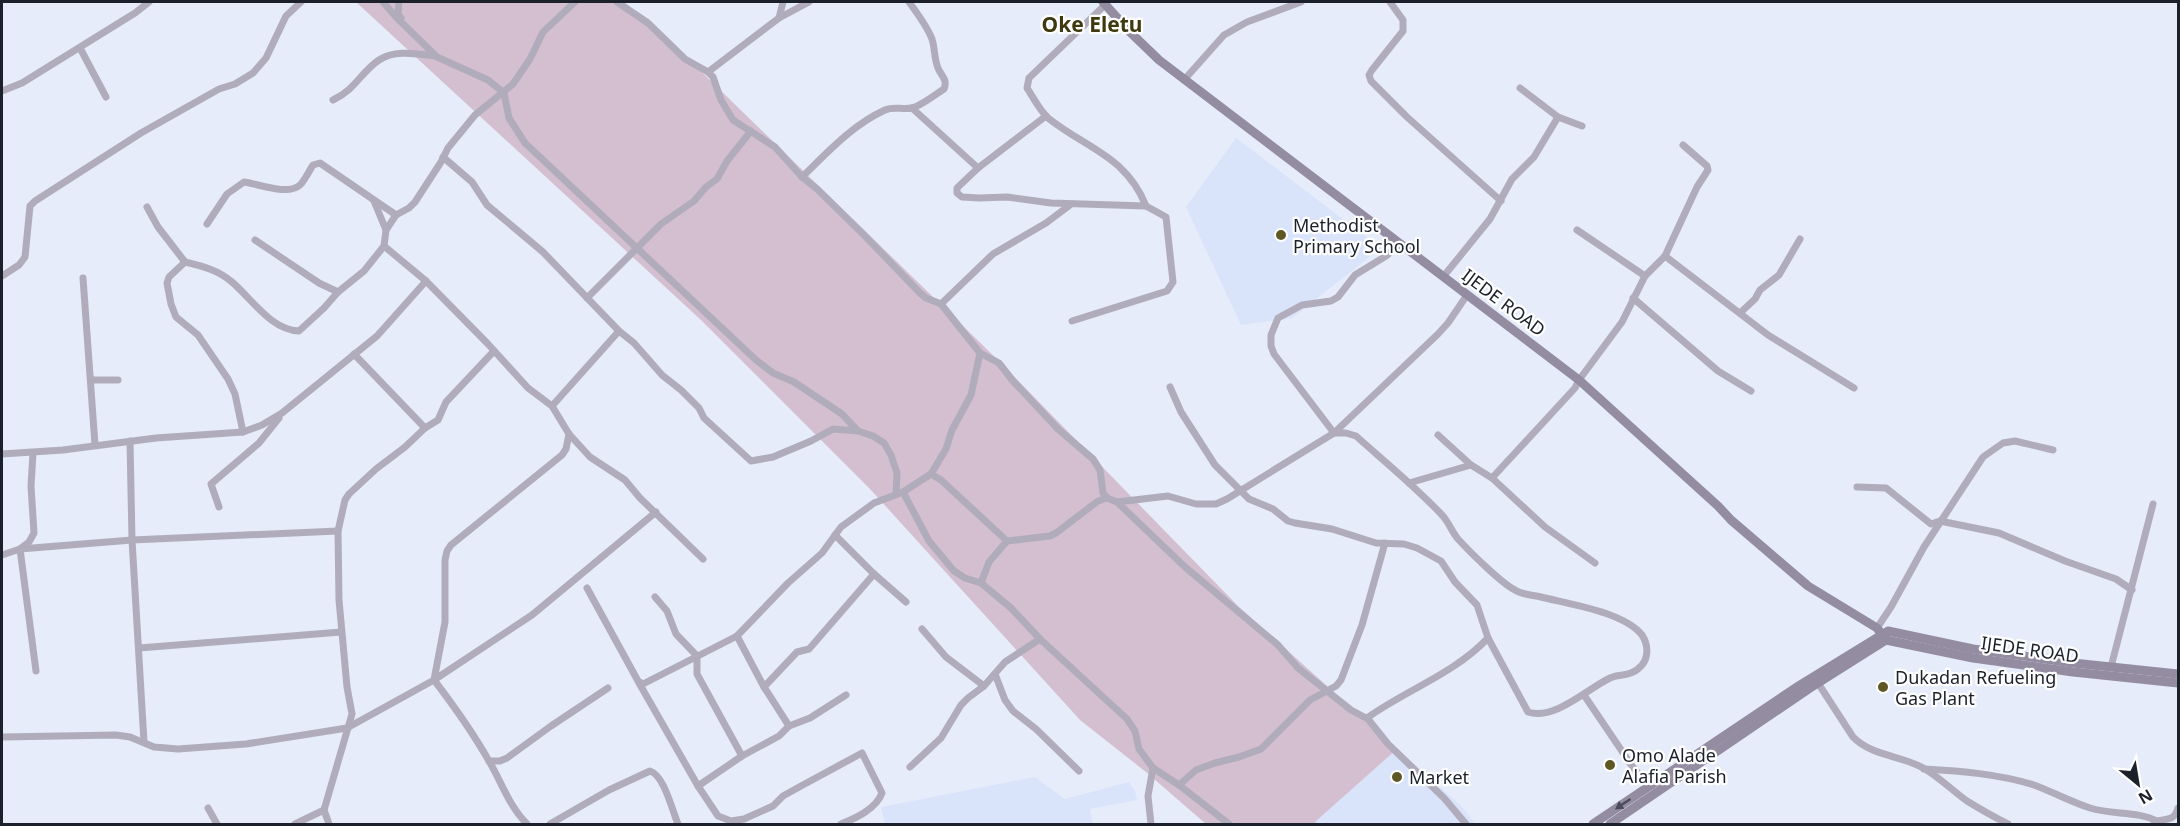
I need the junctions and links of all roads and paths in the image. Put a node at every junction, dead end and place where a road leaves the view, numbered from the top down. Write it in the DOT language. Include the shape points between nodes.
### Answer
graph roads {
  1 [pos="149,2"];
  2 [pos="301,2"];
  3 [pos="383,2"];
  4 [pos="399,2"];
  5 [pos="575,2"];
  6 [pos="617,2"];
  7 [pos="783,2"];
  8 [pos="809,2"];
  9 [pos="909,2"];
  10 [pos="1300,2"];
  11 [pos="1390,2"];
  12 [pos="1104,3"];
  13 [pos="779,18"];
  14 [pos="403,23"];
  15 [pos="80,48"];
  16 [pos="437,57"];
  17 [pos="708,72"];
  18 [pos="1184,80"];
  19 [pos="1520,88"];
  20 [pos="2,91"];
  21 [pos="504,93"];
  22 [pos="106,98"];
  23 [pos="333,100"];
  24 [pos="912,108"];
  25 [pos="1046,116"];
  26 [pos="1558,117"];
  27 [pos="1582,126"];
  28 [pos="751,131"];
  29 [pos="1683,145"];
  30 [pos="443,157"];
  31 [pos="978,168"];
  32 [pos="802,177"];
  33 [pos="374,201"];
  34 [pos="1501,201"];
  35 [pos="1070,204"];
  36 [pos="1146,206"];
  37 [pos="147,207"];
  38 [pos="396,215"];
  39 [pos="207,224"];
  40 [pos="386,230"];
  41 [pos="1577,230"];
  42 [pos="1800,239"];
  43 [pos="255,240"];
  44 [pos="1400,244"];
  45 [pos="384,246"];
  46 [pos="636,247"];
  47 [pos="1665,256"];
  48 [pos="185,262"];
  49 [pos="3,274"];
  50 [pos="1645,276"];
  51 [pos="1443,277"];
  52 [pos="83,278"];
  53 [pos="426,281"];
  54 [pos="338,292"];
  55 [pos="1467,295"];
  56 [pos="587,298"];
  57 [pos="1633,298"];
  58 [pos="941,304"];
  59 [pos="1740,313"];
  60 [pos="1072,321"];
  61 [pos="619,331"];
  62 [pos="494,351"];
  63 [pos="980,353"];
  64 [pos="354,354"];
  65 [pos="91,380"];
  66 [pos="118,380"];
  67 [pos="1579,380"];
  68 [pos="1170,387"];
  69 [pos="1854,388"];
  70 [pos="1751,391"];
  71 [pos="552,406"];
  72 [pos="282,413"];
  73 [pos="425,428"];
  74 [pos="858,431"];
  75 [pos="243,432"];
  76 [pos="1334,433"];
  77 [pos="569,434"];
  78 [pos="1438,435"];
  79 [pos="130,441"];
  80 [pos="95,445"];
  81 [pos="2053,450"];
  82 [pos="33,453"];
  83 [pos="2,454"];
  84 [pos="1472,465"];
  85 [pos="931,474"];
  86 [pos="1492,478"];
  87 [pos="1409,483"];
  88 [pos="1857,487"];
  89 [pos="1239,491"];
  90 [pos="899,493"];
  91 [pos="1105,495"];
  92 [pos="1117,502"];
  93 [pos="2153,504"];
  94 [pos="219,507"];
  95 [pos="656,512"];
  96 [pos="1940,521"];
  97 [pos="338,531"];
  98 [pos="835,535"];
  99 [pos="132,540"];
  100 [pos="1006,541"];
  101 [pos="1385,543"];
  102 [pos="20,549"];
  103 [pos="2,555"];
  104 [pos="704,559"];
  105 [pos="1595,563"];
  106 [pos="874,574"];
  107 [pos="981,583"];
  108 [pos="587,588"];
  109 [pos="2132,590"];
  110 [pos="655,597"];
  111 [pos="906,602"];
  112 [pos="922,629"];
  113 [pos="342,632"];
  114 [pos="1882,633"];
  115 [pos="737,636"];
  116 [pos="1488,638"];
  117 [pos="1040,639"];
  118 [pos="139,648"];
  119 [pos="697,656"];
  120 [pos="2111,667"];
  121 [pos="36,671"];
  122 [pos="995,674"];
  123 [pos="2178,674"];
  124 [pos="434,680"];
  125 [pos="638,681"];
  126 [pos="1818,683"];
  127 [pos="2178,683"];
  128 [pos="764,687"];
  129 [pos="984,687"];
  130 [pos="608,688"];
  131 [pos="1326,691"];
  132 [pos="1584,694"];
  133 [pos="846,695"];
  134 [pos="1367,718"];
  135 [pos="789,726"];
  136 [pos="347,728"];
  137 [pos="2,737"];
  138 [pos="144,742"];
  139 [pos="742,756"];
  140 [pos="489,761"];
  141 [pos="909,767"];
  142 [pos="1153,768"];
  143 [pos="1924,769"];
  144 [pos="1079,771"];
  145 [pos="1179,785"];
  146 [pos="698,786"];
  147 [pos="1649,786"];
  148 [pos="208,808"];
  149 [pos="2178,808"];
  150 [pos="324,810"];
  151 [pos="2155,823"];
  152 [pos="217,825"];
  153 [pos="295,825"];
  154 [pos="329,825"];
  155 [pos="527,825"];
  156 [pos="550,825"];
  157 [pos="678,825"];
  158 [pos="841,825"];
  159 [pos="1151,825"];
  160 [pos="1229,825"];
  161 [pos="1466,825"];
  162 [pos="1593,825"];
  163 [pos="1610,825"];
  164 [pos="2008,825"];
  1 -- 15 [label="street"];
  2 -- 49 [label="street" via="281,23 266,58 253,73 141,133 35,201 30,206 25,257"];
  3 -- 14 [label="street"];
  4 -- 14 [label="street" via="398,14"];
  5 -- 21 [label="street" via="543,32 520,76"];
  6 -- 17 [label="street" via="648,22 685,59"];
  7 -- 13 [label="street"];
  8 -- 13 [label="street"];
  9 -- 24 [label="street" via="930,35 937,67 946,81 944,89"];
  10 -- 18 [label="street" via="1224,35"];
  11 -- 34 [label="street" via="1403,20 1403,31 1372,70 1371,81"];
  12 -- 18 [label="main road, IJEDE ROAD" via="1137,39"];
  12 -- 25 [label="street" via="1029,78 1027,88"];
  13 -- 17 [label="street"];
  14 -- 16 [label="street"];
  15 -- 20 [label="street"];
  15 -- 22 [label="street"];
  16 -- 21 [label="street" via="488,80"];
  16 -- 23 [label="street" via="411,53 388,56"];
  17 -- 28 [label="street" via="733,120"];
  18 -- 44 [label="main road, IJEDE ROAD"];
  19 -- 26 [label="street"];
  21 -- 30 [label="street" via="475,115"];
  21 -- 46 [label="street" via="509,118 525,142"];
  24 -- 31 [label="street"];
  24 -- 32 [label="street" via="886,110 859,125"];
  25 -- 31 [label="street"];
  25 -- 36 [label="street" via="1118,164 1139,190"];
  26 -- 27 [label="street"];
  26 -- 34 [label="street"];
  28 -- 32 [label="street" via="775,147"];
  28 -- 46 [label="street" via="717,178"];
  29 -- 47 [label="street" via="1708,170"];
  30 -- 38 [label="street" via="415,202"];
  30 -- 56 [label="street" via="472,182 487,205 543,252"];
  31 -- 35 [label="street" via="957,188 962,197"];
  32 -- 58 [label="street" via="920,294"];
  33 -- 38 [label="street"];
  33 -- 39 [label="street" via="320,163 313,165 300,185 286,191 244,182 227,194"];
  33 -- 40 [label="street"];
  34 -- 51 [label="street"];
  35 -- 36 [label="street"];
  35 -- 58 [label="street" via="993,254"];
  36 -- 60 [label="street" via="1166,217 1171,287"];
  37 -- 48 [label="street"];
  38 -- 40 [label="street"];
  40 -- 45 [label="street"];
  41 -- 50 [label="street"];
  42 -- 59 [label="street" via="1779,275"];
  43 -- 54 [label="street"];
  44 -- 51 [label="main road, IJEDE ROAD"];
  44 -- 76 [label="street" via="1355,275 1338,297 1302,305 1278,318 1275,326 1271,346 1274,354"];
  45 -- 53 [label="street"];
  45 -- 54 [label="street" via="364,271"];
  46 -- 56 [label="street"];
  46 -- 74 [label="street" via="756,360 835,409"];
  47 -- 50 [label="street"];
  47 -- 59 [label="street"];
  48 -- 54 [label="street" via="205,266 231,281 289,330 299,331"];
  48 -- 75 [label="street" via="167,283 171,304 176,317 198,335 225,373 235,394"];
  50 -- 57 [label="street"];
  51 -- 55 [label="main road, IJEDE ROAD"];
  52 -- 65 [label="street"];
  53 -- 62 [label="street"];
  53 -- 64 [label="street" via="377,336"];
  55 -- 67 [label="main road, IJEDE ROAD"];
  55 -- 76 [label="street" via="1438,334"];
  56 -- 61 [label="street"];
  57 -- 67 [label="street" via="1617,330"];
  57 -- 70 [label="street" via="1718,371"];
  58 -- 63 [label="street"];
  59 -- 69 [label="street" via="1775,341"];
  61 -- 71 [label="street"];
  61 -- 74 [label="street" via="751,460 773,457 833,429"];
  62 -- 71 [label="street" via="528,388"];
  62 -- 73 [label="street" via="446,402 438,420"];
  63 -- 85 [label="street" via="971,395"];
  63 -- 91 [label="street" via="999,363 1058,429 1094,459"];
  64 -- 72 [label="street"];
  64 -- 73 [label="street"];
  65 -- 66 [label="street"];
  65 -- 80 [label="street"];
  67 -- 86 [label="street"];
  67 -- 114 [label="main road, IJEDE ROAD" via="1808,586"];
  68 -- 89 [label="street" via="1215,465"];
  71 -- 77 [label="street"];
  72 -- 75 [label="street"];
  72 -- 94 [label="street" via="259,443 211,484"];
  73 -- 97 [label="street" via="349,494"];
  74 -- 90 [label="street" via="884,443 897,473"];
  75 -- 79 [label="street"];
  76 -- 87 [label="street" via="1356,436"];
  76 -- 89 [label="street"];
  77 -- 95 [label="street" via="590,457 625,480"];
  77 -- 124 [label="street" via="562,455 447,551 445,622"];
  78 -- 84 [label="street"];
  79 -- 80 [label="street"];
  79 -- 99 [label="street"];
  80 -- 82 [label="street"];
  81 -- 96 [label="street" via="2015,441 1994,448 1983,457"];
  82 -- 83 [label="street"];
  82 -- 102 [label="street" via="34,533"];
  84 -- 86 [label="street"];
  84 -- 87 [label="street"];
  85 -- 90 [label="street"];
  85 -- 100 [label="street"];
  86 -- 105 [label="street" via="1545,527"];
  87 -- 132 [label="street" via="1445,518 1458,539 1517,592 1616,618 1641,634 1647,648 1642,664 1626,676 1613,677"];
  88 -- 96 [label="street" via="1886,488 1927,523 1934,525"];
  89 -- 92 [label="street" via="1216,504 1196,504 1168,496"];
  89 -- 101 [label="street" via="1288,521"];
  90 -- 98 [label="street" via="874,503"];
  90 -- 107 [label="street" via="947,563 965,578"];
  91 -- 92 [label="street"];
  91 -- 100 [label="street" via="1056,533"];
  92 -- 131 [label="street"];
  93 -- 109 [label="street"];
  95 -- 104 [label="street"];
  95 -- 124 [label="street" via="532,615"];
  96 -- 109 [label="street" via="1999,533 2116,579"];
  96 -- 114 [label="street" via="1892,607"];
  97 -- 99 [label="street"];
  97 -- 113 [label="street"];
  98 -- 106 [label="street"];
  98 -- 115 [label="street" via="822,553"];
  99 -- 102 [label="street"];
  99 -- 118 [label="street"];
  100 -- 107 [label="street" via="989,562"];
  101 -- 116 [label="street" via="1417,548 1441,561 1477,605"];
  101 -- 131 [label="street" via="1362,625 1341,680"];
  102 -- 103 [label="street"];
  102 -- 121 [label="street"];
  106 -- 111 [label="street"];
  106 -- 128 [label="street" via="809,649 797,652"];
  107 -- 117 [label="street"];
  108 -- 125 [label="street"];
  109 -- 120 [label="street"];
  110 -- 119 [label="street" via="667,611 675,634"];
  112 -- 129 [label="street" via="945,657"];
  113 -- 118 [label="street"];
  113 -- 136 [label="street" via="352,707"];
  114 -- 120 [label="main road, IJEDE ROAD" via="1892,631 1973,649"];
  114 -- 126 [label="main road"];
  114 -- 127 [label="main road, IJEDE ROAD" via="1973,658"];
  114 -- 147 [label="main road"];
  115 -- 119 [label="street"];
  115 -- 128 [label="street"];
  116 -- 132 [label="street" via="1528,712 1553,711"];
  116 -- 134 [label="street" via="1464,661"];
  117 -- 122 [label="street" via="1005,662"];
  117 -- 142 [label="street" via="1127,719 1139,749"];
  118 -- 138 [label="street"];
  119 -- 125 [label="street" via="650,682"];
  119 -- 139 [label="street" via="698,674"];
  120 -- 123 [label="main road, IJEDE ROAD"];
  122 -- 129 [label="street"];
  122 -- 144 [label="street" via="1013,711"];
  124 -- 136 [label="street"];
  124 -- 140 [label="street"];
  125 -- 146 [label="street"];
  126 -- 143 [label="street" via="1861,744"];
  126 -- 163 [label="main road"];
  128 -- 135 [label="street"];
  129 -- 141 [label="street" via="961,705 941,738"];
  130 -- 140 [label="street" via="507,758"];
  131 -- 134 [label="street"];
  131 -- 145 [label="street" via="1310,700 1261,749 1196,770"];
  132 -- 147 [label="street"];
  133 -- 135 [label="street" via="810,718"];
  134 -- 161 [label="street"];
  135 -- 139 [label="street" via="779,736"];
  136 -- 138 [label="street" via="246,744 154,747"];
  136 -- 150 [label="street"];
  137 -- 138 [label="street" via="116,735"];
  139 -- 146 [label="street"];
  140 -- 155 [label="street" via="511,806"];
  142 -- 145 [label="street"];
  142 -- 159 [label="street" via="1148,796"];
  143 -- 151 [label="street" via="2033,785 2089,808 2142,815"];
  143 -- 164 [label="street"];
  145 -- 160 [label="street"];
  146 -- 158 [label="street" via="718,816 731,821 744,819 862,753 881,798"];
  147 -- 162 [label="main road, one-way"];
  148 -- 152 [label="street"];
  149 -- 151 [label="street" via="2172,820"];
  150 -- 153 [label="street"];
  150 -- 154 [label="street"];
  156 -- 157 [label="street" via="650,771 663,784"];
}
